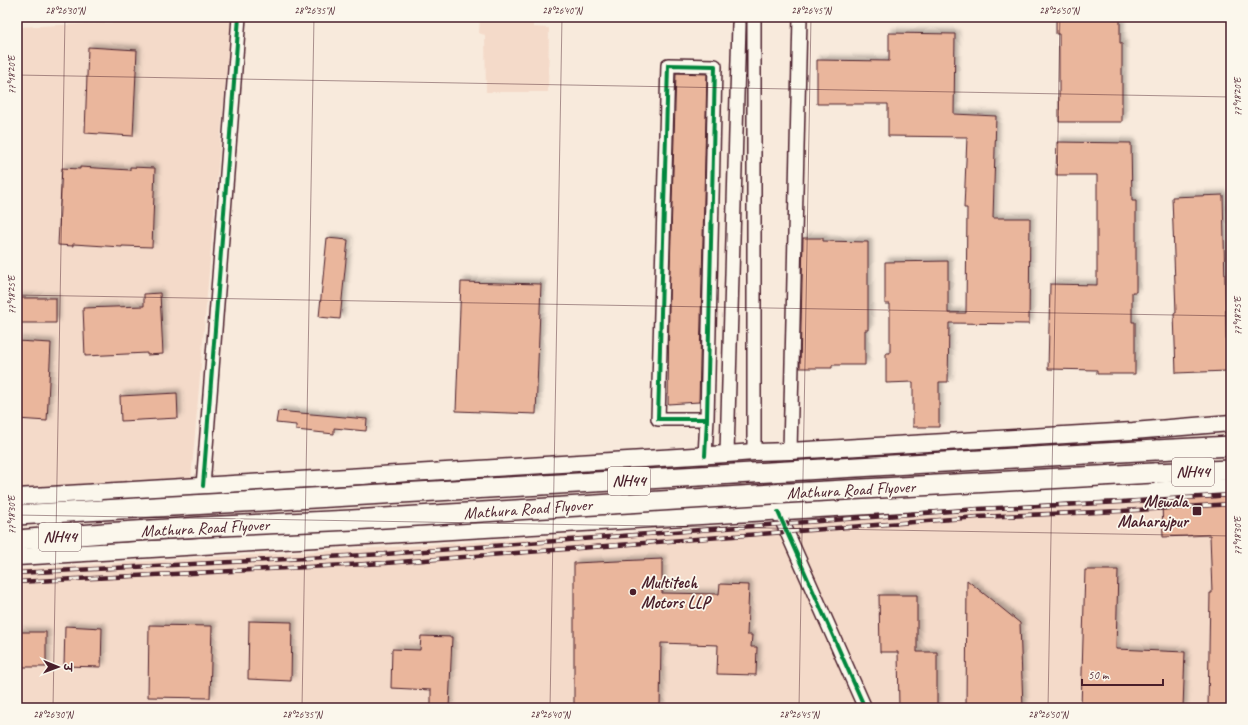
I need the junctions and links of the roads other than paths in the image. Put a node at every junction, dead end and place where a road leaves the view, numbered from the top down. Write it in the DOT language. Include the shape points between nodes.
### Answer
graph roads {
  1 [pos="239,17"];
  2 [pos="800,17"];
  3 [pos="754,21"];
  4 [pos="739,24"];
  5 [pos="707,419"];
  6 [pos="1231,423"];
  7 [pos="1231,446"];
  8 [pos="790,451"];
  9 [pos="754,452"];
  10 [pos="727,454"];
  11 [pos="705,456"];
  12 [pos="601,462"];
  13 [pos="1231,470"];
  14 [pos="203,486"];
  15 [pos="1231,487"];
  16 [pos="17,497"];
  17 [pos="778,512"];
  18 [pos="17,515"];
  19 [pos="603,522"];
  20 [pos="17,540"];
  21 [pos="17,557"];
  22 [pos="865,708"];
  1 -- 14 [label="street"];
  2 -- 8 [label="street"];
  3 -- 9 [label="street"];
  4 -- 10 [label="street"];
  5 -- 5 [label="street" via="658,419 668,65 715,66"];
  5 -- 11 [label="street"];
  6 -- 8 [label="main road"];
  7 -- 18 [label="highway, Mathura Road Flyover / NH44, bridge"];
  8 -- 9 [label="main road"];
  9 -- 10 [label="main road"];
  10 -- 11 [label="main road"];
  11 -- 12 [label="main road"];
  12 -- 14 [label="main road"];
  12 -- 19 [label="main road"];
  13 -- 20 [label="highway, Mathura Road Flyover / NH44, bridge" via="199,527"];
  14 -- 16 [label="main road"];
  15 -- 17 [label="main road"];
  17 -- 19 [label="main road"];
  17 -- 22 [label="street"];
  19 -- 21 [label="main road"];
}
